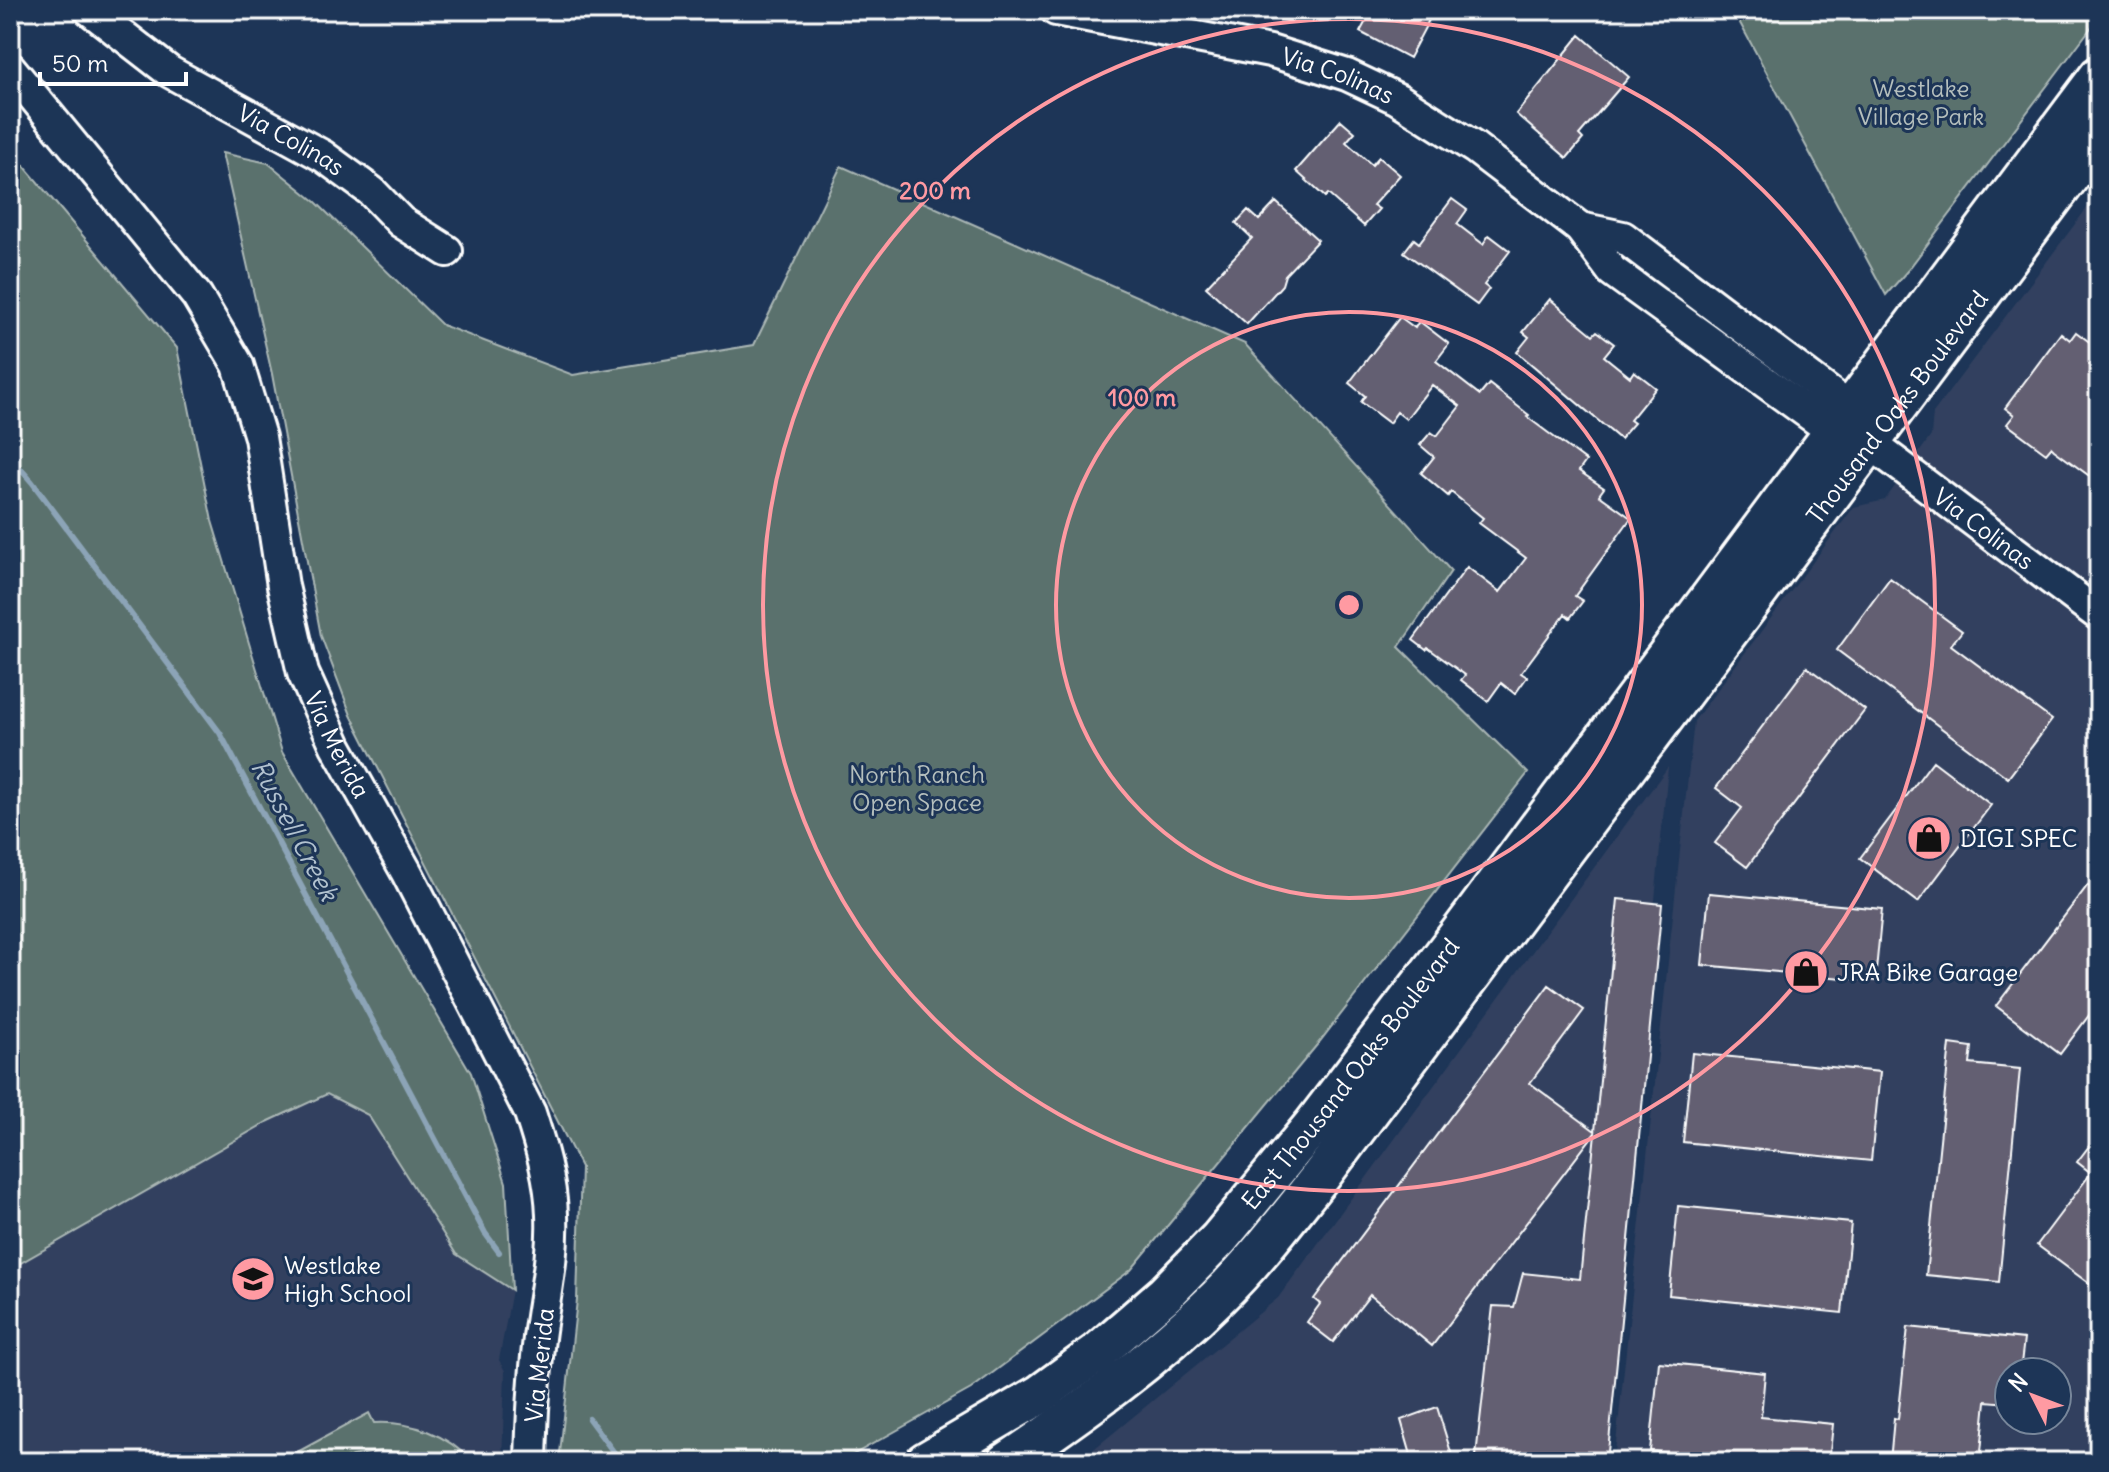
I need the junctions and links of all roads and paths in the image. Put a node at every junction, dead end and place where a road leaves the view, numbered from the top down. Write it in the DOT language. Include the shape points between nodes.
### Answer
graph roads {
  1 [pos="90,10"];
  2 [pos="1056,10"];
  3 [pos="10,68"];
  4 [pos="2099,76"];
  5 [pos="2099,137"];
  6 [pos="447,251"];
  7 [pos="1852,428"];
  8 [pos="1700,610"];
  9 [pos="2099,615"];
  10 [pos="1695,676"];
  11 [pos="1313,1125"];
  12 [pos="1220,1295"];
  13 [pos="531,1462"];
  14 [pos="925,1462"];
  15 [pos="1007,1462"];
  1 -- 6 [label="street, Via Colinas" via="170,72 323,156 371,191 401,222"];
  2 -- 7 [label="street, Via Colinas" via="1270,51 1347,75 1398,99 1475,148 1580,228 1623,237"];
  3 -- 13 [label="street, Via Merida" via="197,296 238,365 260,437 283,586 303,673 336,746 530,1113 544,1155 553,1216"];
  4 -- 7 [label="main road, Thousand Oaks Boulevard"];
  5 -- 7 [label="main road, Thousand Oaks Boulevard"];
  7 -- 8 [label="main road, Thousand Oaks Boulevard"];
  7 -- 9 [label="street, Via Colinas"];
  7 -- 10 [label="main road, Thousand Oaks Boulevard"];
  8 -- 11 [label="main road, East Thousand Oaks Boulevard"];
  10 -- 12 [label="main road, East Thousand Oaks Boulevard" via="1321,1176"];
  11 -- 12 [label="main road" via="1304,1162 1211,1275"];
  11 -- 14 [label="main road, East Thousand Oaks Boulevard" via="1219,1239 1165,1294 1039,1395"];
  12 -- 15 [label="main road, East Thousand Oaks Boulevard" via="1106,1394"];
}
